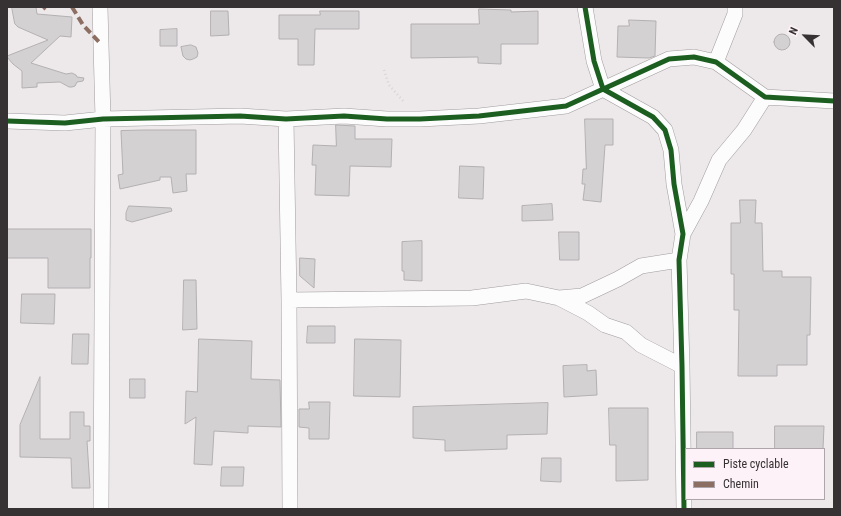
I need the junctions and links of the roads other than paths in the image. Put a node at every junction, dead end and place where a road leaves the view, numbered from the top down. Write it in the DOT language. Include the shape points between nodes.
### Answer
graph roads {
  1 [pos="100,7"];
  2 [pos="585,7"];
  3 [pos="735,7"];
  4 [pos="716,62"];
  5 [pos="603,89"];
  6 [pos="765,97"];
  7 [pos="834,101"];
  8 [pos="103,119"];
  9 [pos="286,119"];
  10 [pos="7,121"];
  11 [pos="683,234"];
  12 [pos="679,260"];
  13 [pos="559,298"];
  14 [pos="289,300"];
  15 [pos="682,366"];
  16 [pos="101,509"];
  17 [pos="290,509"];
  18 [pos="684,509"];
  1 -- 8 [label="street"];
  2 -- 5 [label="street" via="594,61"];
  3 -- 4 [label="street" via="735,14"];
  4 -- 5 [label="street" via="694,57 668,58"];
  4 -- 6 [label="street"];
  5 -- 9 [label="street" via="566,106 479,116 420,120 344,116"];
  5 -- 11 [label="street" via="653,116 665,130"];
  6 -- 7 [label="street"];
  6 -- 11 [label="street" via="744,130 720,160"];
  8 -- 9 [label="street" via="240,116"];
  8 -- 10 [label="street" via="64,123"];
  8 -- 16 [label="street"];
  9 -- 14 [label="street"];
  11 -- 12 [label="street"];
  12 -- 13 [label="street" via="641,266 582,296"];
  12 -- 15 [label="street"];
  13 -- 14 [label="street" via="526,291 472,298"];
  13 -- 15 [label="street" via="605,325 626,332 641,345"];
  14 -- 17 [label="street"];
  15 -- 18 [label="street"];
}
